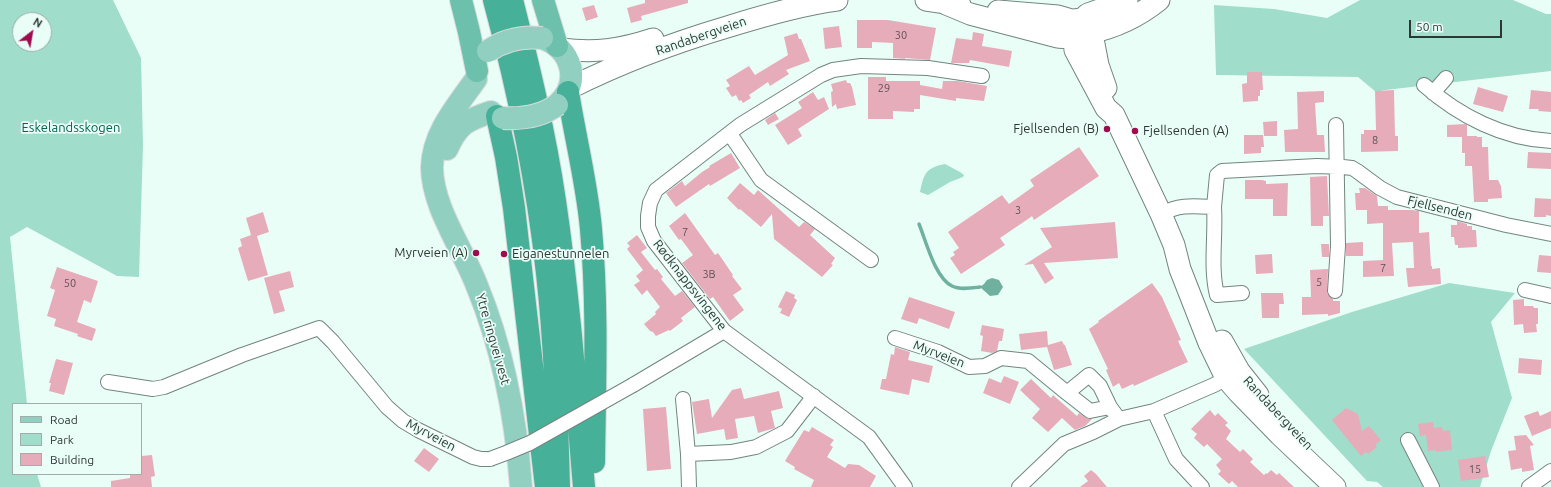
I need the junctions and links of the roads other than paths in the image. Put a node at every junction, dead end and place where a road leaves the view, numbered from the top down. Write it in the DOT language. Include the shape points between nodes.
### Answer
graph roads {
  1 [pos="461,0"];
  2 [pos="494,0"];
  3 [pos="512,0"];
  4 [pos="543,0"];
  5 [pos="790,0"];
  6 [pos="837,0"];
  7 [pos="926,0"];
  8 [pos="1127,0"];
  9 [pos="1159,0"];
  10 [pos="1079,32"];
  11 [pos="553,44"];
  12 [pos="476,75"];
  13 [pos="982,76"];
  14 [pos="1446,78"];
  15 [pos="565,95"];
  16 [pos="497,115"];
  17 [pos="1336,125"];
  18 [pos="730,134"];
  19 [pos="1551,141"];
  20 [pos="1336,167"];
  21 [pos="438,199"];
  22 [pos="1214,207"];
  23 [pos="1162,214"];
  24 [pos="1551,234"];
  25 [pos="871,260"];
  26 [pos="1525,290"];
  27 [pos="1335,291"];
  28 [pos="1242,293"];
  29 [pos="1551,296"];
  30 [pos="724,331"];
  31 [pos="895,338"];
  32 [pos="1233,374"];
  33 [pos="108,382"];
  34 [pos="1067,393"];
  35 [pos="814,396"];
  36 [pos="683,399"];
  37 [pos="1110,407"];
  38 [pos="1154,411"];
  39 [pos="1119,419"];
  40 [pos="1408,440"];
  41 [pos="688,454"];
  42 [pos="1551,471"];
  43 [pos="521,487"];
  44 [pos="546,487"];
  45 [pos="559,487"];
  46 [pos="584,487"];
  47 [pos="595,487"];
  48 [pos="689,487"];
  49 [pos="905,487"];
  50 [pos="1019,487"];
  51 [pos="1202,487"];
  52 [pos="1335,487"];
  53 [pos="1351,487"];
  54 [pos="1432,487"];
  55 [pos="1529,487"];
  1 -- 12 [label="highway"];
  2 -- 45 [label="highway" via="516,86 538,204 553,339"];
  3 -- 46 [label="highway" via="533,83 555,200"];
  4 -- 11 [label="highway"];
  5 -- 11 [label="main road, Randabergveien" via="740,11 616,50 601,52"];
  6 -- 15 [label="main road, Randabergveien" via="771,14 683,40 608,70"];
  7 -- 10 [label="main road" via="1058,37"];
  8 -- 10 [label="main road" via="1088,14"];
  9 -- 10 [label="main road" via="1116,25"];
  10 -- 23 [label="main road, Randabergveien" via="1075,50 1081,64 1106,108 1114,115"];
  11 -- 12 [label="main road, bridge" via="529,37 499,44 482,59"];
  11 -- 15 [label="main road" via="570,65 572,77"];
  12 -- 16 [label="main road" via="478,95"];
  12 -- 21 [label="main road, Ytre ringvei vest" via="445,122 435,149 432,166"];
  13 -- 18 [label="street, Rødknappsvingene" via="928,68 843,67 807,83"];
  14 -- 19 [label="street" via="1428,89 1459,112 1520,137"];
  15 -- 16 [label="main road, bridge" via="548,111 533,116 516,119"];
  15 -- 47 [label="highway" via="588,203 594,266"];
  16 -- 21 [label="main road, Ytre ringvei vest" via="473,118 454,134 443,158"];
  16 -- 44 [label="highway" via="514,208"];
  17 -- 20 [label="street"];
  18 -- 25 [label="street" via="760,180"];
  18 -- 30 [label="street, Rødknappsvingene" via="656,190 648,216 648,227 654,241"];
  20 -- 22 [label="street, Fjellsenden" via="1222,171 1217,174"];
  20 -- 24 [label="street, Fjellsenden" via="1352,168 1397,197"];
  20 -- 27 [label="street" via="1338,246"];
  21 -- 43 [label="main road, Ytre ringvei vest" via="477,285 500,356 515,430"];
  22 -- 23 [label="street" via="1182,206"];
  22 -- 28 [label="street" via="1216,295"];
  23 -- 32 [label="main road, Randabergveien" via="1174,245 1187,266 1219,337"];
  26 -- 29 [label="street"];
  30 -- 33 [label="street, Myrveien, bridge" via="530,443 490,459 473,457 403,420 387,407 319,328 164,387 153,389"];
  30 -- 35 [label="street, Rødknappsvingene"];
  31 -- 34 [label="street, Myrveien" via="938,352 969,367 985,366 1001,358 1028,361"];
  32 -- 38 [label="street"];
  32 -- 52 [label="main road, Randabergveien" via="1251,407"];
  32 -- 53 [label="main road, Randabergveien" via="1250,386"];
  34 -- 37 [label="street, Myrveien" via="1090,410"];
  34 -- 37 [label="street" via="1089,375 1100,386"];
  35 -- 41 [label="street" via="787,431 756,447 731,452"];
  35 -- 49 [label="street, Rødknappsvingene" via="869,437"];
  36 -- 41 [label="street"];
  37 -- 39 [label="street"];
  38 -- 39 [label="street"];
  38 -- 51 [label="street" via="1176,459"];
  39 -- 50 [label="street" via="1064,444"];
  40 -- 54 [label="street"];
  41 -- 48 [label="street"];
  42 -- 55 [label="street"];
}
